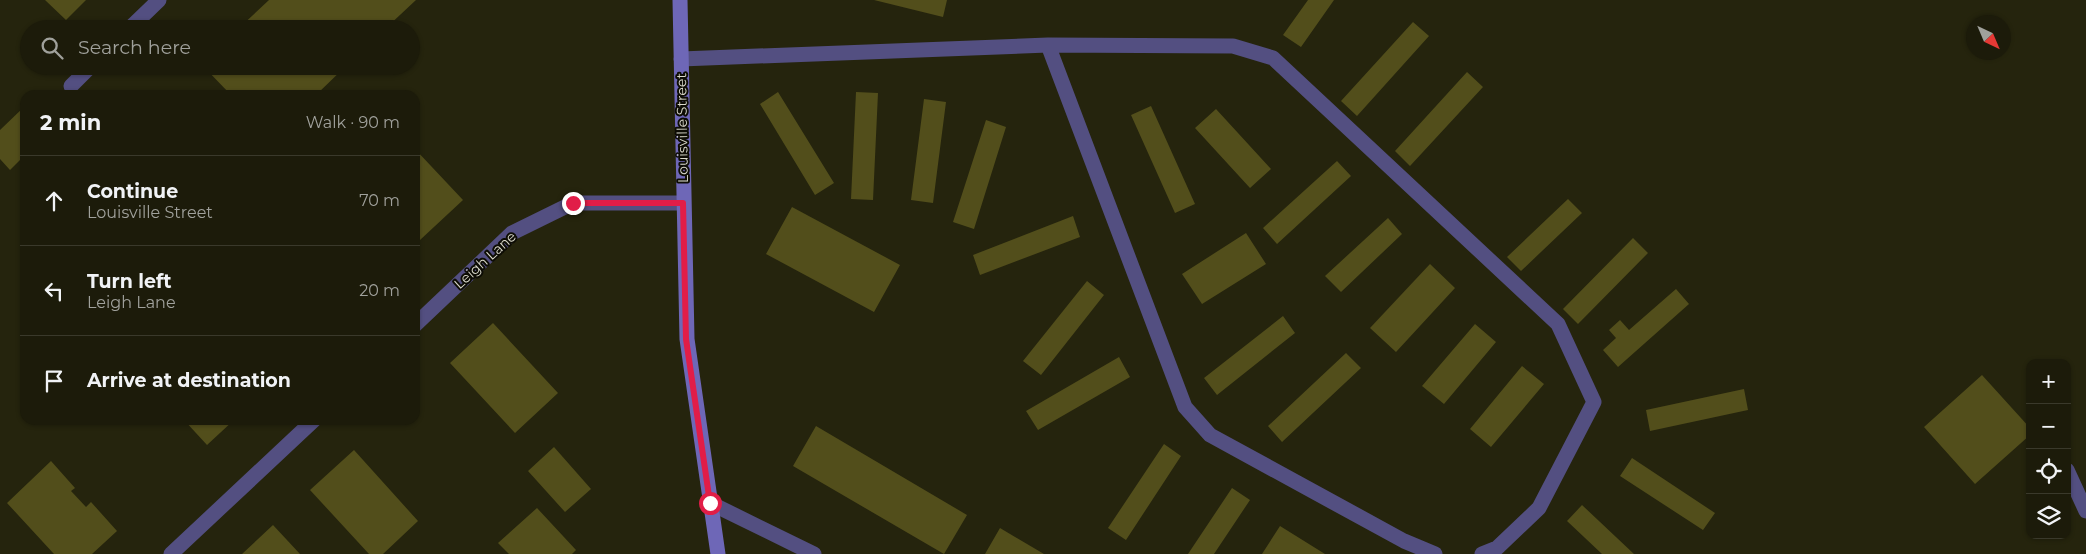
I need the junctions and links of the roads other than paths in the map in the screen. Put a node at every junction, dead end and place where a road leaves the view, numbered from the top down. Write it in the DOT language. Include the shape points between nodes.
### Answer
graph roads {
  1 [pos="159,0"];
  2 [pos="680,0"];
  3 [pos="139,20"];
  4 [pos="1048,45"];
  5 [pos="681,59"];
  6 [pos="82,75"];
  7 [pos="72,86"];
  8 [pos="683,203"];
  9 [pos="420,320"];
  10 [pos="309,425"];
  11 [pos="2071,478"];
  12 [pos="710,503"];
  13 [pos="2086,510"];
  14 [pos="171,554"];
  15 [pos="718,554"];
  16 [pos="814,554"];
  17 [pos="1435,554"];
  18 [pos="1482,554"];
  1 -- 3 [label="street"];
  2 -- 5 [label="main road, Louisville Street"];
  4 -- 5 [label="street"];
  4 -- 17 [label="street" via="1185,406 1210,435 1404,541"];
  4 -- 18 [label="street" via="1233,46 1273,58 1558,324 1594,402 1539,508 1497,548"];
  5 -- 8 [label="main road, Louisville Street"];
  6 -- 7 [label="street"];
  8 -- 9 [label="street, Leigh Lane" via="573,203 512,233"];
  8 -- 12 [label="main road, Louisville Street" via="686,339"];
  10 -- 14 [label="street"];
  11 -- 13 [label="street"];
  12 -- 15 [label="main road, Louisville Street"];
  12 -- 16 [label="street"];
}
